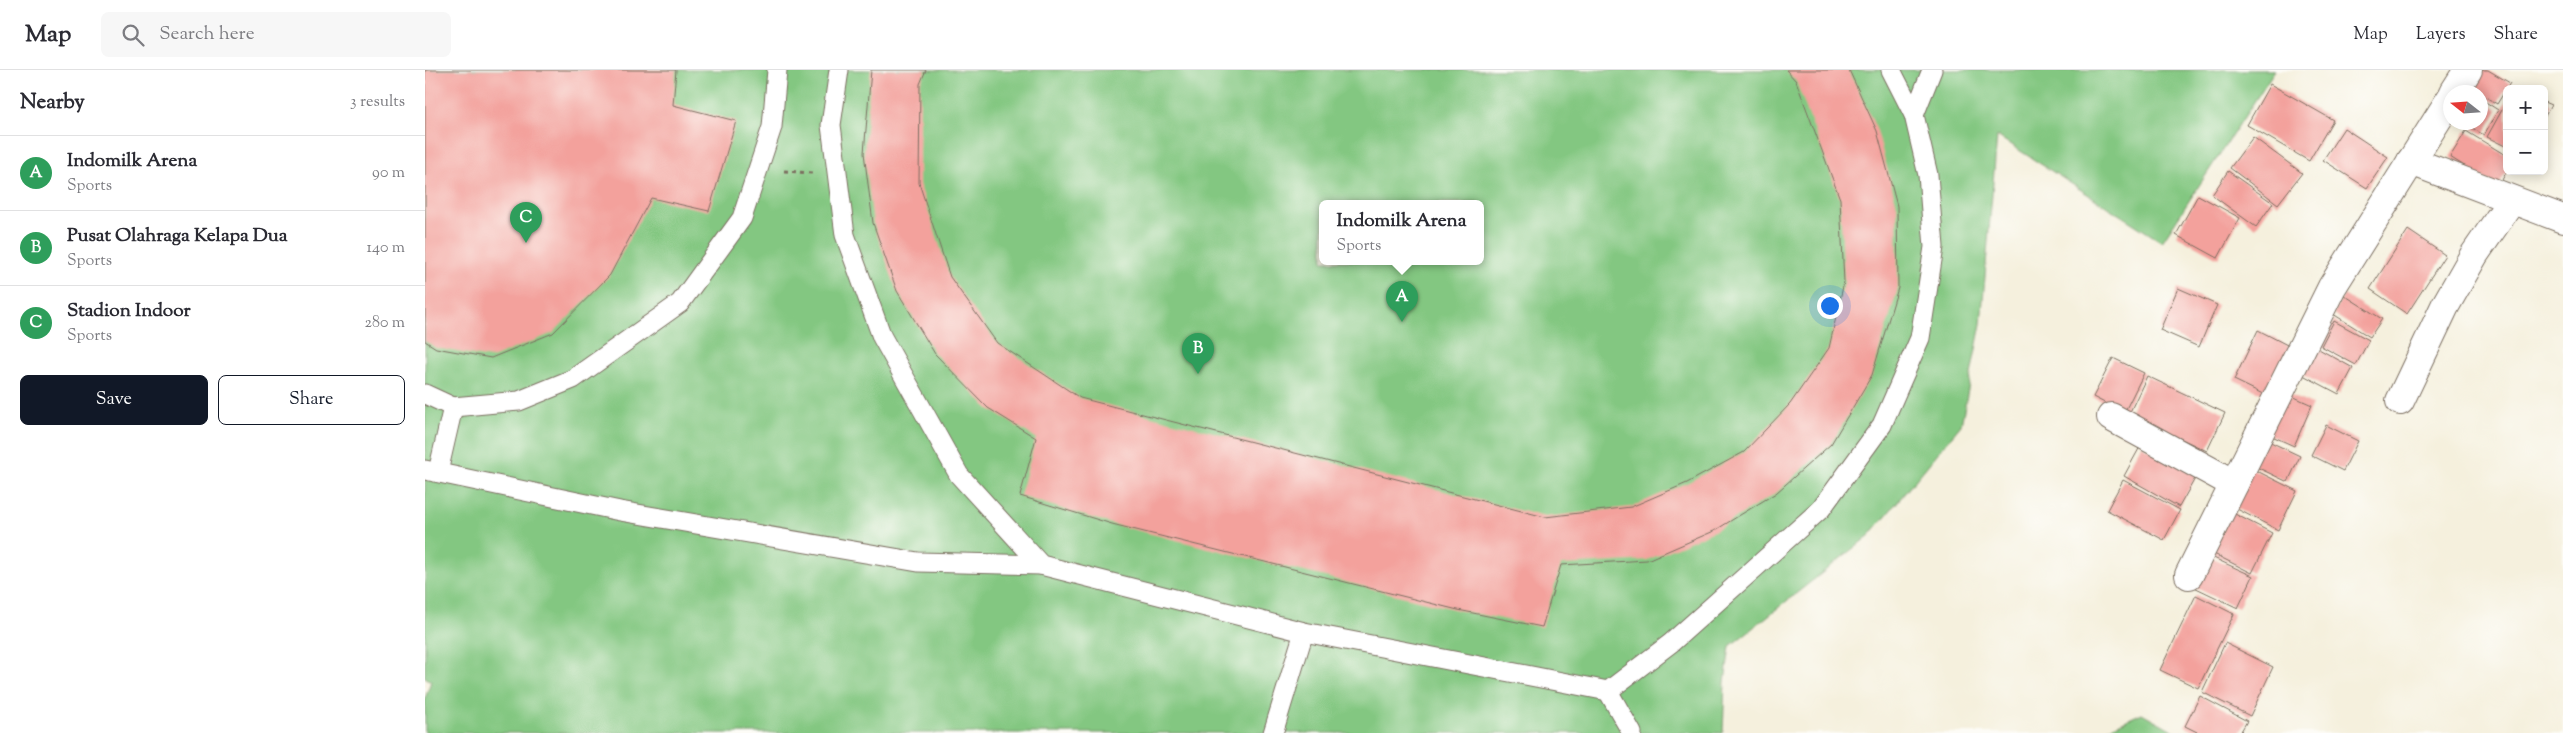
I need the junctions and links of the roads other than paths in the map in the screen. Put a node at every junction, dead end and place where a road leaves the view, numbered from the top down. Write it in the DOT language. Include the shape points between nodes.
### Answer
graph roads {
  1 [pos="777,70"];
  2 [pos="839,70"];
  3 [pos="1891,70"];
  4 [pos="1932,70"];
  5 [pos="2468,70"];
  6 [pos="2458,85"];
  7 [pos="2443,111"];
  8 [pos="1914,115"];
  9 [pos="2411,161"];
  10 [pos="2512,200"];
  11 [pos="2563,218"];
  12 [pos="425,394"];
  13 [pos="2400,401"];
  14 [pos="453,407"];
  15 [pos="2111,417"];
  16 [pos="431,471"];
  17 [pos="2234,484"];
  18 [pos="1041,565"];
  19 [pos="2189,575"];
  20 [pos="1304,632"];
  21 [pos="1608,690"];
  22 [pos="1273,733"];
  23 [pos="1632,733"];
  1 -- 14 [label="lane" via="772,127 743,218 680,303 573,379 519,401"];
  2 -- 18 [label="lane" via="831,125 845,235 882,337 959,475"];
  3 -- 8 [label="lane"];
  4 -- 8 [label="lane"];
  5 -- 6 [label="street"];
  7 -- 9 [label="street"];
  8 -- 21 [label="lane" via="1928,175 1934,247 1920,338 1882,425 1821,509 1671,643"];
  9 -- 10 [label="street"];
  9 -- 17 [label="street" via="2332,287"];
  10 -- 11 [label="street"];
  10 -- 13 [label="street" via="2474,255 2445,306"];
  12 -- 14 [label="lane"];
  14 -- 16 [label="lane"];
  15 -- 17 [label="street"];
  16 -- 18 [label="lane" via="620,512 918,562"];
  17 -- 19 [label="street"];
  18 -- 20 [label="lane"];
  20 -- 21 [label="lane"];
  20 -- 22 [label="lane"];
  21 -- 23 [label="lane"];
}
